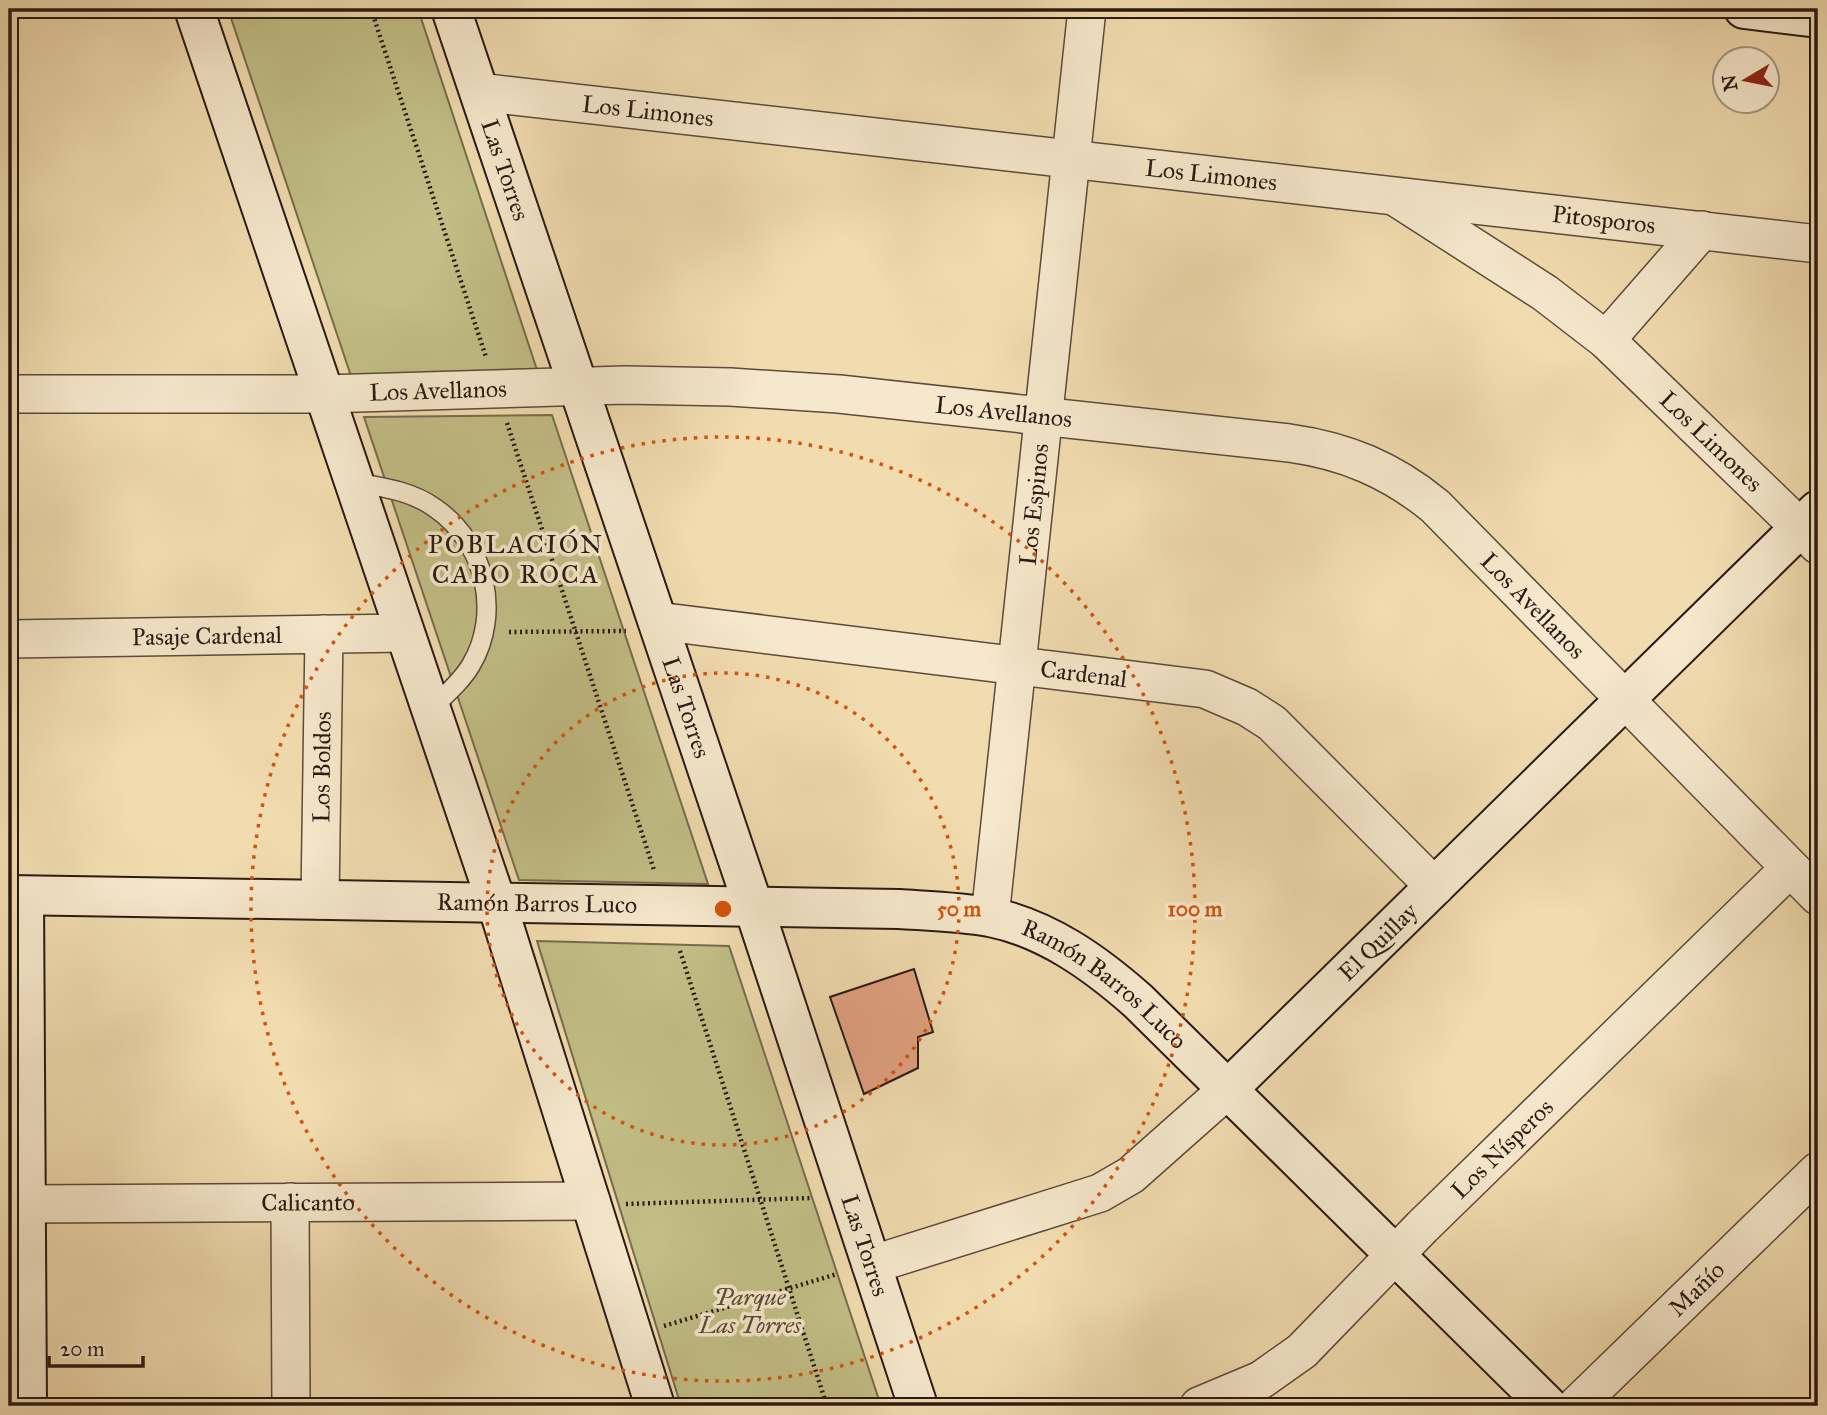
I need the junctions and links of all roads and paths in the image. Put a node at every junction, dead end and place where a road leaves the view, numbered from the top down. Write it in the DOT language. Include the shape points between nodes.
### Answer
graph roads {
  1 [pos="451,9"];
  2 [pos="1087,9"];
  3 [pos="1744,9"];
  4 [pos="209,10"];
  5 [pos="371,10"];
  6 [pos="1818,18"];
  7 [pos="479,92"];
  8 [pos="1071,158"];
  9 [pos="1390,194"];
  10 [pos="1702,230"];
  11 [pos="1818,244"];
  12 [pos="1606,340"];
  13 [pos="488,366"];
  14 [pos="579,388"];
  15 [pos="9,394"];
  16 [pos="324,394"];
  17 [pos="1043,416"];
  18 [pos="506,419"];
  19 [pos="354,482"];
  20 [pos="1812,527"];
  21 [pos="643,626"];
  22 [pos="484,632"];
  23 [pos="576,632"];
  24 [pos="405,633"];
  25 [pos="324,634"];
  26 [pos="9,639"];
  27 [pos="1017,664"];
  28 [pos="1626,699"];
  29 [pos="431,709"];
  30 [pos="1790,868"];
  31 [pos="654,870"];
  32 [pos="1435,887"];
  33 [pos="17,895"];
  34 [pos="1818,897"];
  35 [pos="320,900"];
  36 [pos="497,904"];
  37 [pos="754,908"];
  38 [pos="990,917"];
  39 [pos="680,951"];
  40 [pos="1228,1089"];
  41 [pos="17,1153"];
  42 [pos="1818,1171"];
  43 [pos="812,1198"];
  44 [pos="760,1199"];
  45 [pos="290,1202"];
  46 [pos="606,1203"];
  47 [pos="26,1204"];
  48 [pos="1395,1255"];
  49 [pos="854,1269"];
  50 [pos="789,1288"];
  51 [pos="660,1327"];
  52 [pos="27,1406"];
  53 [pos="291,1406"];
  54 [pos="655,1406"];
  55 [pos="827,1406"];
  56 [pos="918,1406"];
  57 [pos="1199,1406"];
  58 [pos="1548,1406"];
  59 [pos="1576,1406"];
  1 -- 7 [label="street, Las Torres"];
  2 -- 8 [label="street, Los Espinos"];
  3 -- 6 [label="street"];
  4 -- 5 [label="path"];
  4 -- 16 [label="street"];
  5 -- 13 [label="path"];
  7 -- 8 [label="street, Los Limones"];
  7 -- 14 [label="street, Las Torres"];
  8 -- 9 [label="street, Los Limones"];
  8 -- 17 [label="street, Los Espinos"];
  9 -- 10 [label="street, Pitosporos"];
  9 -- 12 [label="street, Los Limones" via="1545,293"];
  10 -- 11 [label="street, Pitosporos"];
  10 -- 12 [label="street"];
  12 -- 20 [label="street, Los Limones"];
  14 -- 16 [label="street, Los Avellanos"];
  14 -- 17 [label="street, Los Avellanos" via="762,388"];
  14 -- 21 [label="street, Las Torres"];
  15 -- 16 [label="street, Los Avellanos"];
  16 -- 19 [label="street"];
  17 -- 27 [label="street, Los Espinos"];
  17 -- 28 [label="street, Los Avellanos" via="1316,447 1375,466 1435,506"];
  18 -- 23 [label="path"];
  19 -- 22 [label="lane" via="417,498 464,535 482,571 487,609"];
  19 -- 24 [label="street"];
  20 -- 28 [label="street, El Quillay"];
  21 -- 23 [label="path"];
  21 -- 27 [label="street, Cardenal"];
  21 -- 37 [label="street, Las Torres"];
  22 -- 23 [label="path"];
  22 -- 29 [label="lane" via="471,664"];
  23 -- 31 [label="path"];
  24 -- 25 [label="street, Pasaje Cardenal"];
  24 -- 29 [label="street"];
  25 -- 26 [label="street, Pasaje Cardenal"];
  25 -- 35 [label="street, Los Boldos"];
  27 -- 32 [label="street, Cardenal" via="1180,684 1247,707 1293,742"];
  27 -- 38 [label="street, Los Espinos"];
  28 -- 30 [label="street, Los Avellanos"];
  28 -- 32 [label="street, El Quillay"];
  29 -- 36 [label="street"];
  30 -- 34 [label="street, Los Avellanos"];
  30 -- 48 [label="street, Los Nísperos"];
  32 -- 40 [label="street, El Quillay"];
  33 -- 35 [label="street, Ramón Barros Luco"];
  33 -- 41 [label="street"];
  35 -- 36 [label="street, Ramón Barros Luco"];
  36 -- 37 [label="street, Ramón Barros Luco"];
  36 -- 46 [label="street"];
  37 -- 38 [label="street, Ramón Barros Luco" via="899,909"];
  37 -- 49 [label="street, Las Torres"];
  38 -- 40 [label="street, Ramón Barros Luco" via="1029,929 1091,963 1138,1001"];
  39 -- 44 [label="path"];
  40 -- 48 [label="street, Ramón Barros Luco"];
  40 -- 49 [label="street, El Quillay" via="1131,1175 1100,1193"];
  41 -- 47 [label="street"];
  42 -- 59 [label="street, Mañío"];
  43 -- 44 [label="path"];
  44 -- 46 [label="path"];
  44 -- 50 [label="path"];
  45 -- 46 [label="street, Calicanto"];
  45 -- 47 [label="street, Calicanto"];
  45 -- 53 [label="street"];
  46 -- 54 [label="street"];
  47 -- 52 [label="street"];
  48 -- 57 [label="street, Los Nísperos" via="1292,1359 1240,1391"];
  48 -- 58 [label="street, Ramón Barros Luco"];
  49 -- 50 [label="path"];
  49 -- 56 [label="street, Las Torres"];
  50 -- 51 [label="path"];
  50 -- 55 [label="path"];
}
